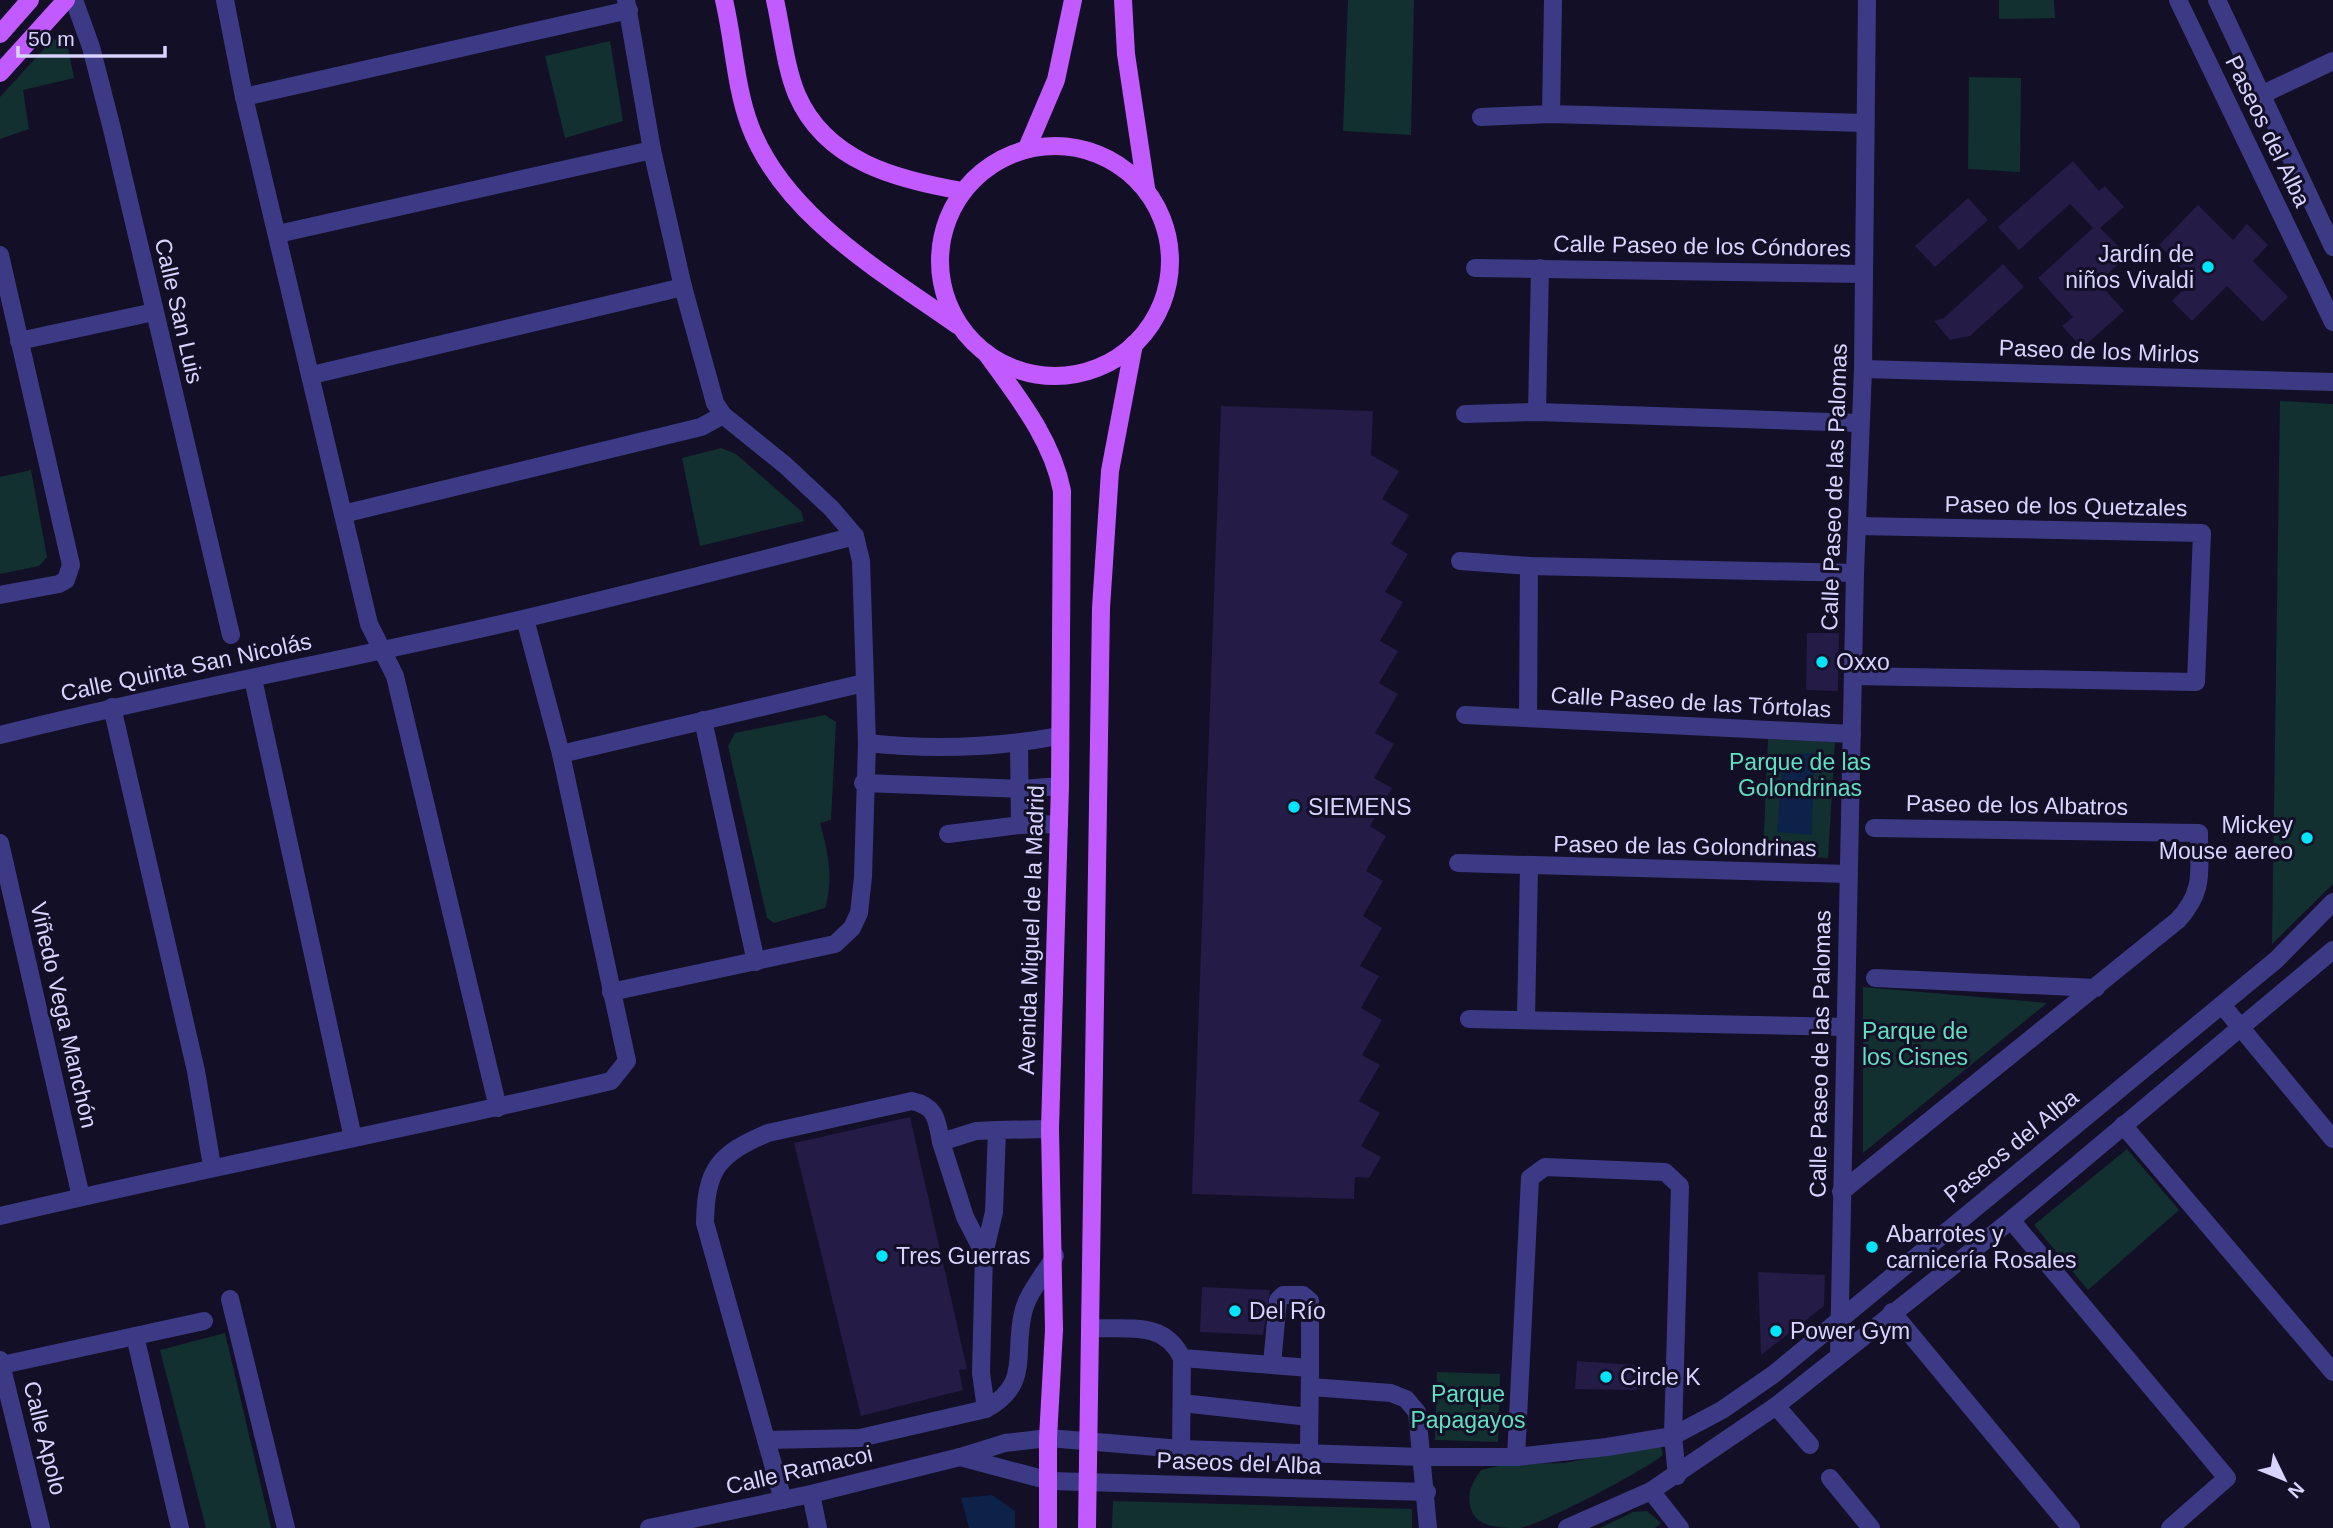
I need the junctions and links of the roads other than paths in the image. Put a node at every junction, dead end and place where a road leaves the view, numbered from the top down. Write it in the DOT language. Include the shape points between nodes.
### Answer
graph roads {
  1 [pos="30,0"];
  2 [pos="66,0"];
  3 [pos="74,0"];
  4 [pos="225,0"];
  5 [pos="724,0"];
  6 [pos="775,0"];
  7 [pos="1073,0"];
  8 [pos="1123,0"];
  9 [pos="1553,0"];
  10 [pos="1867,0"];
  11 [pos="2178,0"];
  12 [pos="2217,0"];
  13 [pos="627,5"];
  14 [pos="0,34"];
  15 [pos="2333,61"];
  16 [pos="0,73"];
  17 [pos="2261,95"];
  18 [pos="244,97"];
  19 [pos="1552,114"];
  20 [pos="1481,117"];
  21 [pos="1864,123"];
  22 [pos="1027,148"];
  23 [pos="652,150"];
  24 [pos="1146,188"];
  25 [pos="963,191"];
  26 [pos="278,234"];
  27 [pos="2330,235"];
  28 [pos="0,255"];
  29 [pos="1475,268"];
  30 [pos="1540,268"];
  31 [pos="1864,274"];
  32 [pos="683,287"];
  33 [pos="154,312"];
  34 [pos="2333,322"];
  35 [pos="962,329"];
  36 [pos="19,341"];
  37 [pos="1135,344"];
  38 [pos="986,354"];
  39 [pos="1863,369"];
  40 [pos="312,375"];
  41 [pos="2333,382"];
  42 [pos="1537,412"];
  43 [pos="1465,414"];
  44 [pos="723,415"];
  45 [pos="1860,423"];
  46 [pos="343,513"];
  47 [pos="1858,526"];
  48 [pos="855,536"];
  49 [pos="1460,561"];
  50 [pos="1529,566"];
  51 [pos="1855,573"];
  52 [pos="0,595"];
  53 [pos="525,619"];
  54 [pos="231,635"];
  55 [pos="382,648"];
  56 [pos="1854,676"];
  57 [pos="253,679"];
  58 [pos="864,683"];
  59 [pos="112,707"];
  60 [pos="1465,715"];
  61 [pos="1528,718"];
  62 [pos="703,720"];
  63 [pos="1852,734"];
  64 [pos="0,735"];
  65 [pos="1059,736"];
  66 [pos="867,743"];
  67 [pos="1019,744"];
  68 [pos="561,754"];
  69 [pos="863,783"];
  70 [pos="1060,786"];
  71 [pos="1022,789"];
  72 [pos="1059,824"];
  73 [pos="1020,825"];
  74 [pos="1874,828"];
  75 [pos="948,834"];
  76 [pos="0,843"];
  77 [pos="1458,863"];
  78 [pos="1529,867"];
  79 [pos="1848,874"];
  80 [pos="2333,902"];
  81 [pos="2333,950"];
  82 [pos="756,962"];
  83 [pos="1875,978"];
  84 [pos="2096,988"];
  85 [pos="611,992"];
  86 [pos="2222,1005"];
  87 [pos="1526,1018"];
  88 [pos="1469,1019"];
  89 [pos="1845,1027"];
  90 [pos="2242,1028"];
  91 [pos="498,1108"];
  92 [pos="2123,1125"];
  93 [pos="1050,1129"];
  94 [pos="997,1130"];
  95 [pos="353,1139"];
  96 [pos="2333,1139"];
  97 [pos="941,1142"];
  98 [pos="212,1166"];
  99 [pos="1841,1192"];
  100 [pos="81,1197"];
  101 [pos="0,1216"];
  102 [pos="2011,1220"];
  103 [pos="984,1254"];
  104 [pos="1055,1256"];
  105 [pos="230,1299"];
  106 [pos="1892,1312"];
  107 [pos="1840,1319"];
  108 [pos="204,1321"];
  109 [pos="1091,1328"];
  110 [pos="135,1336"];
  111 [pos="1839,1353"];
  112 [pos="1182,1358"];
  113 [pos="1,1363"];
  114 [pos="1272,1364"];
  115 [pos="1310,1368"];
  116 [pos="2333,1372"];
  117 [pos="1311,1387"];
  118 [pos="1182,1403"];
  119 [pos="1776,1406"];
  120 [pos="986,1409"];
  121 [pos="1309,1417"];
  122 [pos="1673,1436"];
  123 [pos="1048,1438"];
  124 [pos="766,1440"];
  125 [pos="1089,1441"];
  126 [pos="1810,1445"];
  127 [pos="1181,1449"];
  128 [pos="1309,1453"];
  129 [pos="960,1457"];
  130 [pos="1423,1457"];
  131 [pos="1516,1457"];
  132 [pos="1676,1476"];
  133 [pos="1830,1478"];
  134 [pos="1050,1481"];
  135 [pos="1088,1483"];
  136 [pos="1651,1491"];
  137 [pos="1427,1492"];
  138 [pos="811,1494"];
  139 [pos="783,1500"];
  140 [pos="41,1528"];
  141 [pos="180,1528"];
  142 [pos="286,1528"];
  143 [pos="649,1528"];
  144 [pos="818,1528"];
  145 [pos="1048,1528"];
  146 [pos="1087,1528"];
  147 [pos="1428,1528"];
  148 [pos="1567,1528"];
  149 [pos="1680,1528"];
  150 [pos="1871,1528"];
  151 [pos="2071,1528"];
  152 [pos="2171,1528"];
  1 -- 14 [label="main road"];
  2 -- 16 [label="main road"];
  3 -- 33 [label="street, Calle San Luis" via="112,129"];
  4 -- 18 [label="street"];
  5 -- 35 [label="main road" via="743,105 762,153 779,179 827,227"];
  6 -- 25 [label="main road" via="796,93 808,117 826,137 852,158 894,176"];
  7 -- 22 [label="main road" via="1056,80"];
  8 -- 24 [label="main road" via="1126,54"];
  9 -- 19 [label="street"];
  10 -- 21 [label="street, Calle Paseo de las Palomas"];
  11 -- 34 [label="street, Paseos del Alba"];
  12 -- 17 [label="street, Paseos del Alba"];
  13 -- 18 [label="street"];
  13 -- 23 [label="street"];
  15 -- 17 [label="street"];
  17 -- 27 [label="street, Paseos del Alba"];
  18 -- 26 [label="street"];
  19 -- 20 [label="street"];
  19 -- 21 [label="street"];
  21 -- 31 [label="street, Calle Paseo de las Palomas"];
  22 -- 24 [label="main road" via="1060,145 1093,151 1122,166"];
  22 -- 25 [label="main road" via="992,164"];
  23 -- 26 [label="street"];
  23 -- 32 [label="street"];
  24 -- 37 [label="main road" via="1161,213 1171,268 1157,313"];
  25 -- 35 [label="main road" via="948,219 940,249 944,291"];
  26 -- 40 [label="street"];
  28 -- 36 [label="street"];
  29 -- 30 [label="street, Calle Paseo de los Cóndores"];
  30 -- 31 [label="street, Calle Paseo de los Cóndores"];
  30 -- 42 [label="street, Calle Paseo de los Cóndores"];
  31 -- 39 [label="street, Calle Paseo de las Palomas"];
  32 -- 40 [label="street"];
  32 -- 44 [label="street" via="715,403"];
  33 -- 36 [label="street"];
  33 -- 54 [label="street, Calle San Luis"];
  35 -- 38 [label="main road"];
  36 -- 52 [label="street" via="71,573 59,584"];
  37 -- 38 [label="main road" via="1088,371 1062,376 1009,367"];
  37 -- 109 [label="main road" via="1110,471 1101,608"];
  38 -- 65 [label="main road, Avenida Miguel de la Madrid" via="1024,405 1051,454 1062,491"];
  39 -- 41 [label="street, Paseo de los Mirlos"];
  39 -- 45 [label="street, Calle Paseo de las Palomas"];
  40 -- 46 [label="street"];
  42 -- 43 [label="street"];
  42 -- 45 [label="street"];
  44 -- 46 [label="street" via="701,427"];
  44 -- 48 [label="street" via="785,465"];
  45 -- 47 [label="street, Calle Paseo de las Palomas"];
  46 -- 55 [label="street" via="369,624"];
  47 -- 51 [label="street, Calle Paseo de las Palomas"];
  47 -- 56 [label="street, Paseo de los Quetzales" via="2202,533 2196,682"];
  48 -- 53 [label="street, Calle Quinta San Nicolás"];
  48 -- 58 [label="street" via="861,561"];
  49 -- 50 [label="street"];
  50 -- 51 [label="street"];
  50 -- 61 [label="street, Calle Paseo de las Tórtolas"];
  51 -- 56 [label="street, Calle Paseo de las Palomas"];
  53 -- 55 [label="street, Calle Quinta San Nicolás"];
  53 -- 68 [label="street"];
  55 -- 57 [label="street, Calle Quinta San Nicolás"];
  55 -- 91 [label="street" via="395,676"];
  56 -- 63 [label="street, Calle Paseo de las Palomas"];
  57 -- 59 [label="street, Calle Quinta San Nicolás"];
  57 -- 95 [label="street"];
  58 -- 62 [label="street"];
  58 -- 66 [label="street"];
  59 -- 64 [label="street, Calle Quinta San Nicolás"];
  59 -- 98 [label="street" via="196,1071"];
  60 -- 61 [label="street, Calle Paseo de las Tórtolas"];
  61 -- 63 [label="street, Calle Paseo de las Tórtolas"];
  62 -- 68 [label="street"];
  62 -- 82 [label="street"];
  63 -- 79 [label="street, Calle Paseo de las Palomas"];
  65 -- 67 [label="street"];
  65 -- 70 [label="main road, Avenida Miguel de la Madrid"];
  66 -- 67 [label="street" via="940,747"];
  66 -- 69 [label="street"];
  67 -- 71 [label="street"];
  68 -- 85 [label="street"];
  69 -- 71 [label="street"];
  69 -- 82 [label="street" via="863,877 859,913 852,928 835,944"];
  70 -- 71 [label="street"];
  70 -- 72 [label="main road, Avenida Miguel de la Madrid"];
  71 -- 73 [label="street"];
  72 -- 73 [label="street"];
  72 -- 93 [label="main road, Avenida Miguel de la Madrid"];
  73 -- 75 [label="street"];
  74 -- 84 [label="street, Paseo de los Albatros" via="2199,833 2200,885 2195,901"];
  76 -- 100 [label="street, Viñedo Vega Manchón"];
  77 -- 78 [label="street"];
  78 -- 79 [label="street, Paseo de las Golondrinas"];
  78 -- 87 [label="street, Paseo de las Golondrinas"];
  79 -- 89 [label="street, Calle Paseo de las Palomas"];
  80 -- 86 [label="street, Paseos del Alba" via="2276,960"];
  81 -- 90 [label="street"];
  82 -- 85 [label="street"];
  83 -- 84 [label="street"];
  84 -- 99 [label="street"];
  85 -- 91 [label="street" via="626,1062 621,1072 611,1081"];
  86 -- 90 [label="street"];
  86 -- 107 [label="street, Paseos del Alba"];
  87 -- 88 [label="street"];
  87 -- 89 [label="street"];
  89 -- 99 [label="street, Calle Paseo de las Palomas"];
  90 -- 92 [label="street"];
  90 -- 96 [label="street"];
  91 -- 95 [label="street"];
  92 -- 102 [label="street"];
  92 -- 116 [label="street"];
  93 -- 94 [label="street"];
  93 -- 104 [label="main road, Avenida Miguel de la Madrid"];
  94 -- 97 [label="street"];
  94 -- 103 [label="street" via="994,1212"];
  95 -- 98 [label="street"];
  97 -- 103 [label="street" via="970,1230"];
  97 -- 124 [label="street" via="935,1112 912,1101 768,1133 718,1163 706,1188 705,1223"];
  98 -- 100 [label="street"];
  99 -- 107 [label="street, Calle Paseo de las Palomas"];
  100 -- 101 [label="street"];
  102 -- 106 [label="street"];
  102 -- 152 [label="street" via="2227,1478"];
  103 -- 120 [label="street" via="981,1373"];
  104 -- 120 [label="street" via="1023,1312 1014,1387"];
  104 -- 123 [label="main road, Avenida Miguel de la Madrid"];
  105 -- 142 [label="street"];
  106 -- 111 [label="street"];
  106 -- 151 [label="street"];
  107 -- 111 [label="street, Calle Paseo de las Palomas"];
  107 -- 122 [label="street, Paseos del Alba" via="1743,1397"];
  108 -- 110 [label="street"];
  109 -- 112 [label="street" via="1159,1331 1174,1341"];
  109 -- 125 [label="main road"];
  110 -- 113 [label="street"];
  110 -- 141 [label="street"];
  111 -- 119 [label="street"];
  112 -- 114 [label="street"];
  112 -- 118 [label="street"];
  113 -- 140 [label="street, Calle Apolo"];
  114 -- 115 [label="street"];
  114 -- 115 [label="street" via="1278,1300 1283,1295 1303,1295 1310,1301"];
  115 -- 117 [label="street"];
  117 -- 121 [label="street"];
  117 -- 130 [label="street" via="1391,1393 1406,1399 1417,1412"];
  118 -- 121 [label="street"];
  118 -- 127 [label="street"];
  119 -- 126 [label="street"];
  119 -- 132 [label="street"];
  120 -- 124 [label="street" via="860,1438"];
  121 -- 128 [label="street"];
  122 -- 131 [label="street, Paseos del Alba"];
  122 -- 131 [label="street" via="1678,1182 1665,1172 1545,1167 1533,1173 1528,1183"];
  122 -- 132 [label="street"];
  123 -- 125 [label="street, Paseos del Alba"];
  123 -- 129 [label="street, Calle Ramacoi" via="1005,1443"];
  123 -- 134 [label="main road, Avenida Miguel de la Madrid"];
  124 -- 139 [label="street"];
  125 -- 127 [label="street, Paseos del Alba"];
  125 -- 135 [label="main road"];
  127 -- 128 [label="street, Paseos del Alba"];
  128 -- 130 [label="street, Paseos del Alba"];
  129 -- 134 [label="street, Calle Ramacoi"];
  129 -- 138 [label="street, Calle Ramacoi"];
  130 -- 131 [label="street, Paseos del Alba"];
  130 -- 137 [label="street"];
  132 -- 136 [label="street"];
  133 -- 150 [label="street"];
  134 -- 135 [label="street, Paseos del Alba"];
  134 -- 145 [label="main road, Avenida Miguel de la Madrid"];
  135 -- 137 [label="street, Paseos del Alba"];
  135 -- 146 [label="main road"];
  136 -- 148 [label="street"];
  136 -- 149 [label="street"];
  137 -- 147 [label="street"];
  138 -- 139 [label="street, Calle Ramacoi"];
  138 -- 144 [label="street"];
  139 -- 143 [label="street, Calle Ramacoi"];
}
